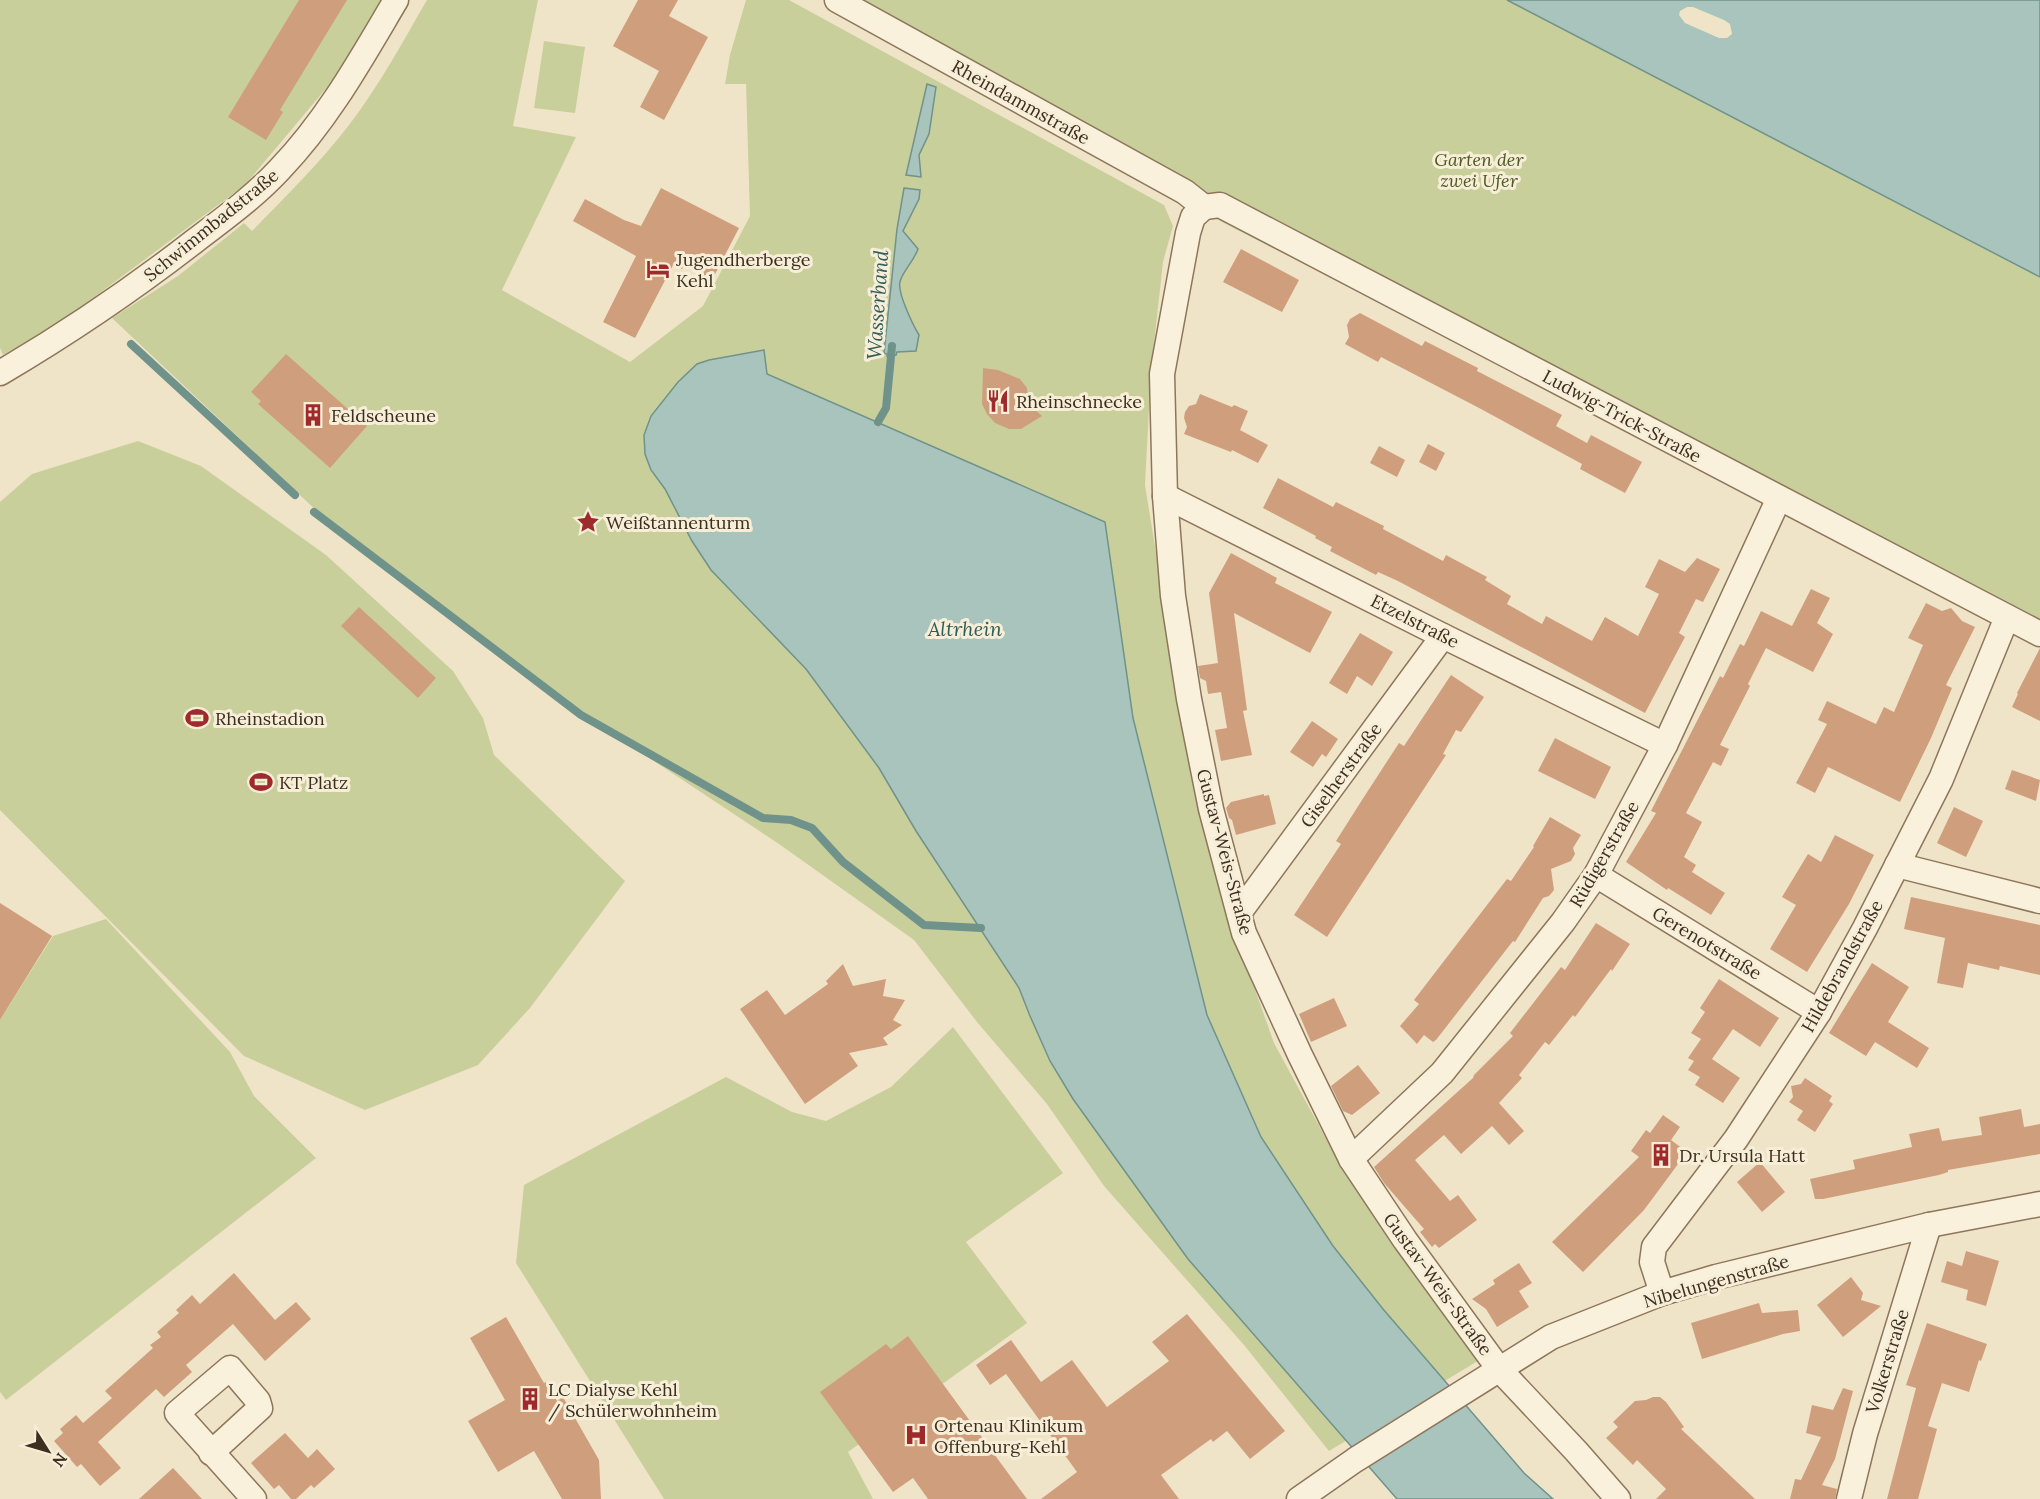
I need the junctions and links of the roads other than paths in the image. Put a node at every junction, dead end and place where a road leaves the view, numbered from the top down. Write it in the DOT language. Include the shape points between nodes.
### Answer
graph roads {
  1 [pos="396,0"];
  2 [pos="837,0"];
  3 [pos="1204,207"];
  4 [pos="0,373"];
  5 [pos="1165,496"];
  6 [pos="1779,498"];
  7 [pos="2007,617"];
  8 [pos="2040,634"];
  9 [pos="1443,636"];
  10 [pos="1665,744"];
  11 [pos="1897,866"];
  12 [pos="1596,875"];
  13 [pos="2040,901"];
  14 [pos="1239,914"];
  15 [pos="1819,1012"];
  16 [pos="1351,1159"];
  17 [pos="2040,1204"];
  18 [pos="1929,1225"];
  19 [pos="1662,1293"];
  20 [pos="1499,1369"];
  21 [pos="211,1453"];
  22 [pos="254,1499"];
  23 [pos="1299,1499"];
  24 [pos="1618,1499"];
  25 [pos="1849,1499"];
  1 -- 4 [label="street, Schwimmbadstraße" via="338,96 280,170 148,278"];
  2 -- 3 [label="street, Rheindammstraße" via="1185,192"];
  3 -- 5 [label="street, Gustav-Weis-Straße" via="1193,217 1188,233 1162,374"];
  3 -- 6 [label="street, Ludwig-Trick-Straße" via="1220,205"];
  5 -- 9 [label="street, Etzelstraße"];
  5 -- 14 [label="street, Gustav-Weis-Straße" via="1173,596 1190,699 1211,808"];
  6 -- 7 [label="street, Ludwig-Trick-Straße"];
  6 -- 10 [label="street, Rüdigerstraße"];
  7 -- 8 [label="street, Ludwig-Trick-Straße"];
  7 -- 11 [label="street, Hildebrandstraße" via="1941,779"];
  9 -- 10 [label="street, Etzelstraße"];
  9 -- 14 [label="street, Giselherstraße"];
  10 -- 12 [label="street, Rüdigerstraße"];
  11 -- 13 [label="street"];
  11 -- 15 [label="street, Hildebrandstraße"];
  12 -- 15 [label="street, Gerenotstraße"];
  12 -- 16 [label="street, Rüdigerstraße" via="1442,1073"];
  14 -- 16 [label="street, Gustav-Weis-Straße" via="1244,933"];
  15 -- 19 [label="street, Hildebrandstraße" via="1736,1139 1654,1247 1652,1262"];
  16 -- 20 [label="street, Gustav-Weis-Straße"];
  17 -- 18 [label="street, Nibelungenstraße"];
  18 -- 19 [label="street, Nibelungenstraße"];
  18 -- 25 [label="street, Volkerstraße"];
  19 -- 20 [label="street, Nibelungenstraße" via="1551,1337"];
  20 -- 23 [label="street, Nibelungenstraße"];
  20 -- 24 [label="street, Gustav-Weis-Straße"];
  21 -- 22 [label="street"];
}
